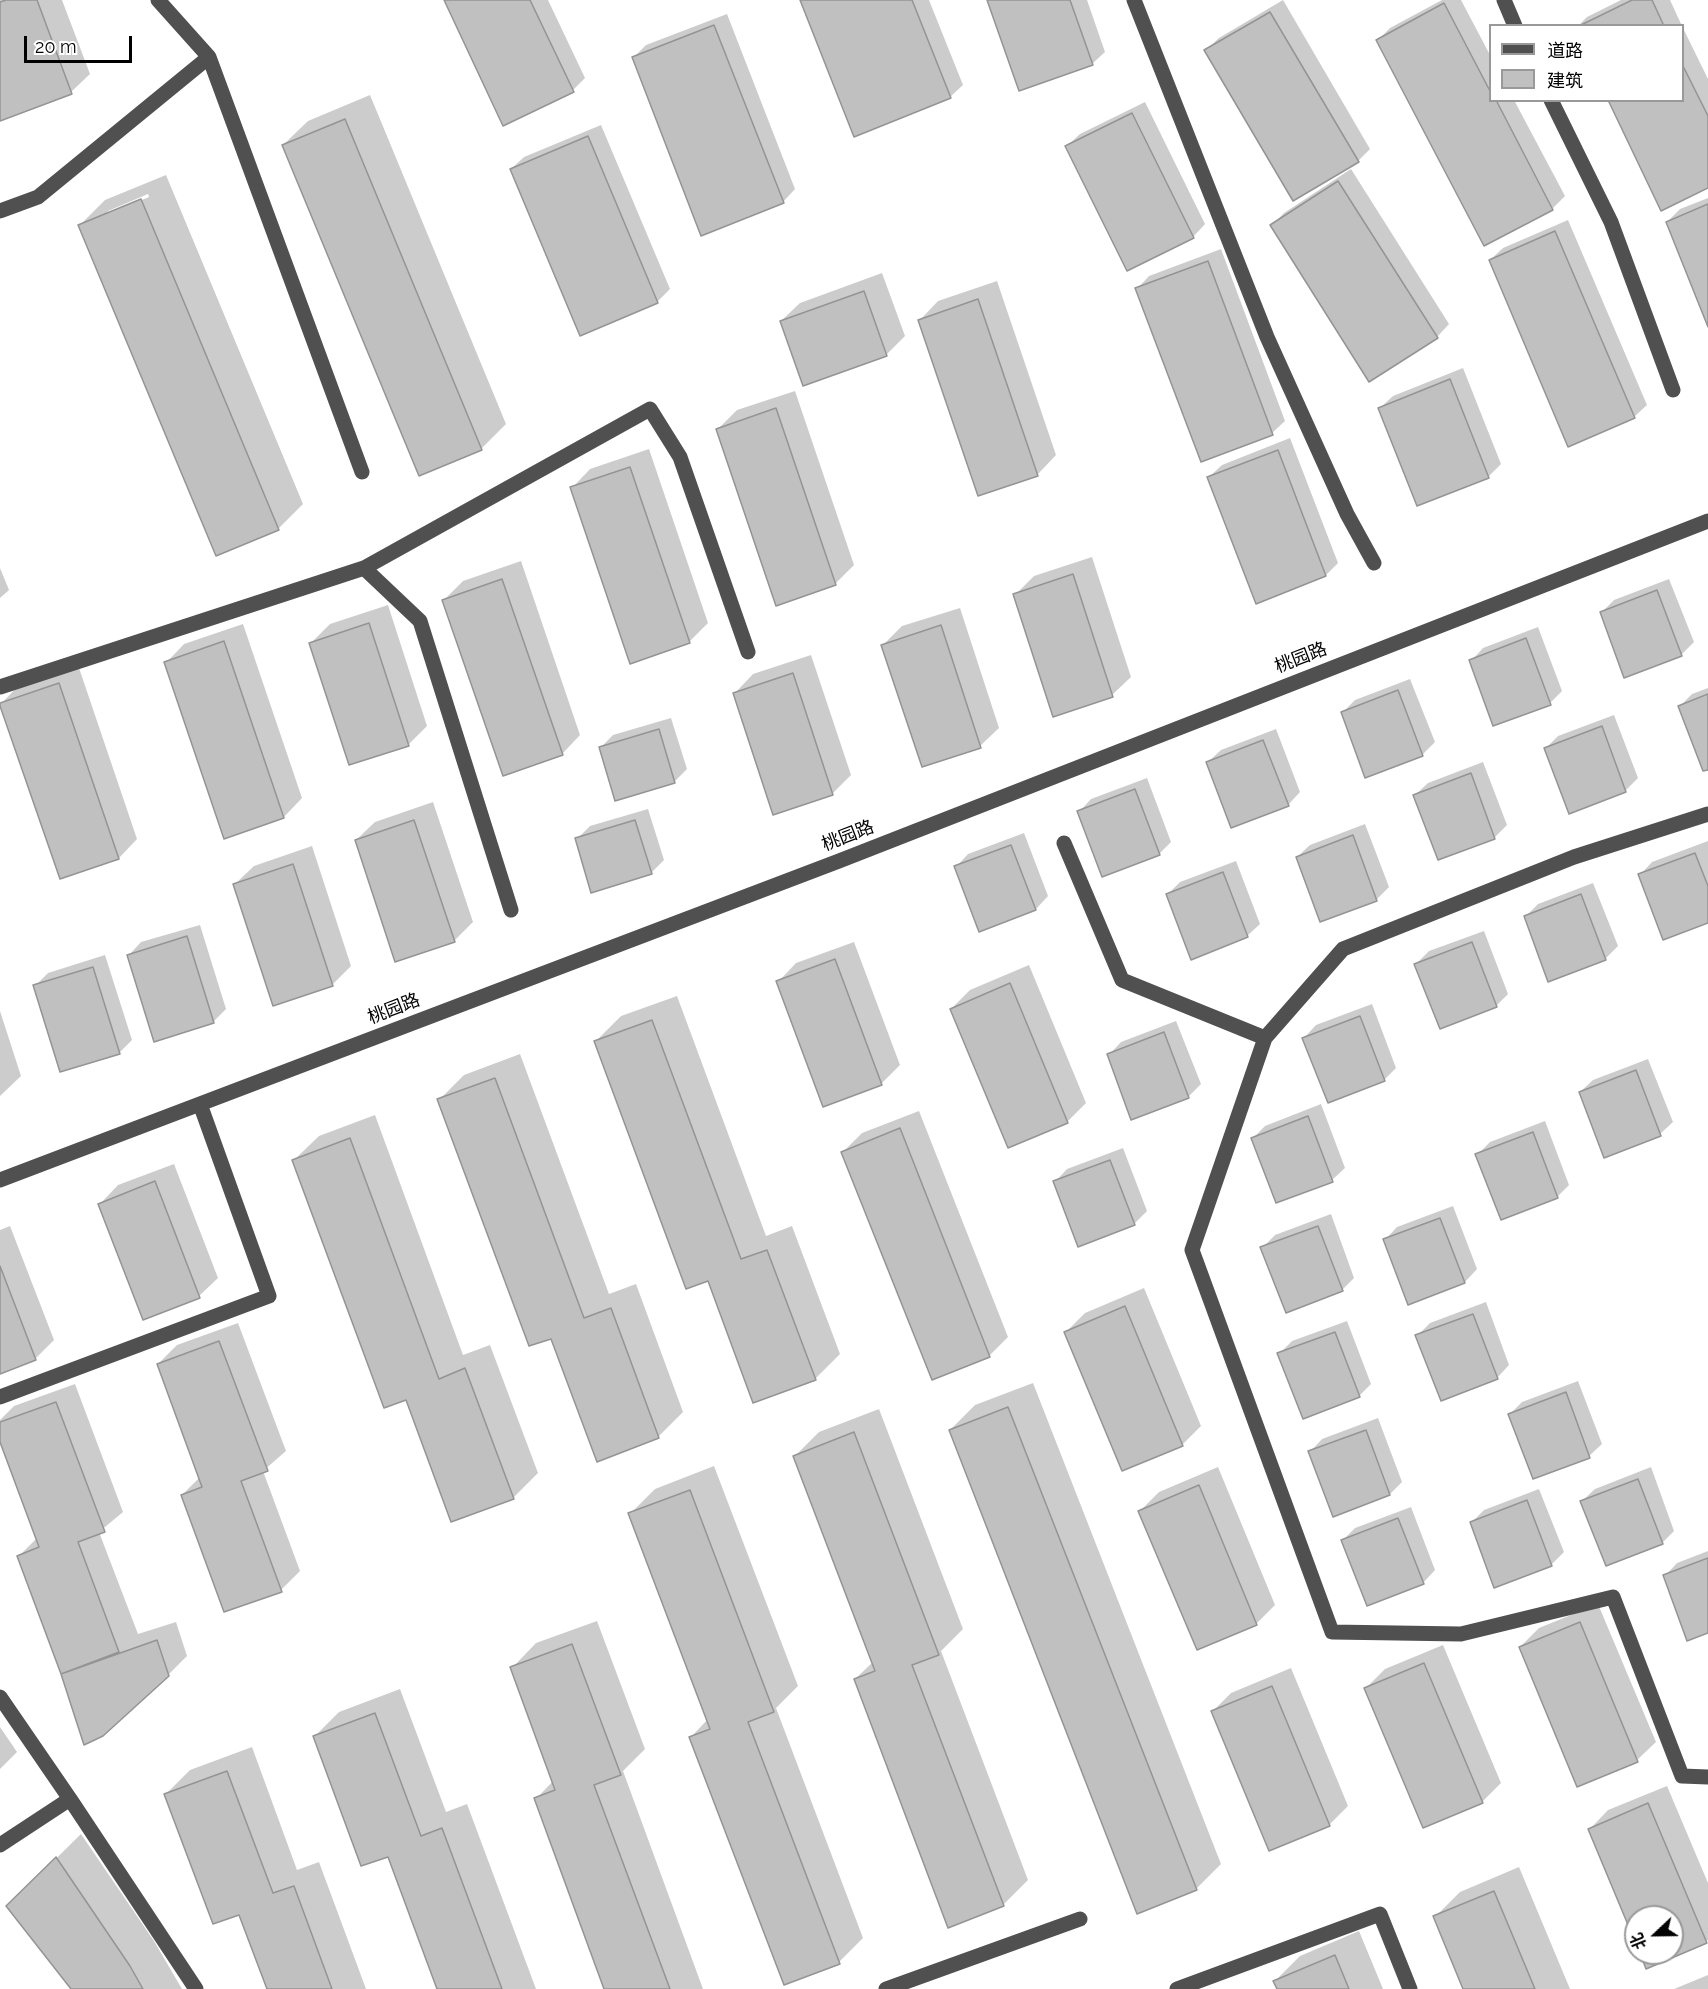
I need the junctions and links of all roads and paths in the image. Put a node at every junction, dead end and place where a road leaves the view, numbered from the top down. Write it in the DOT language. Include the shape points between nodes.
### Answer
graph roads {
  1 [pos="158,0"];
  2 [pos="1134,0"];
  3 [pos="1504,0"];
  4 [pos="1514,24"];
  5 [pos="208,57"];
  6 [pos="1552,102"];
  7 [pos="0,211"];
  8 [pos="1673,390"];
  9 [pos="362,472"];
  10 [pos="1708,521"];
  11 [pos="1374,563"];
  12 [pos="364,568"];
  13 [pos="748,652"];
  14 [pos="0,687"];
  15 [pos="1708,814"];
  16 [pos="1064,843"];
  17 [pos="511,910"];
  18 [pos="1265,1038"];
  19 [pos="200,1104"];
  20 [pos="0,1180"];
  21 [pos="0,1397"];
  22 [pos="0,1697"];
  23 [pos="1708,1777"];
  24 [pos="70,1799"];
  25 [pos="0,1845"];
  26 [pos="1080,1919"];
  27 [pos="196,1989"];
  28 [pos="886,1989"];
  29 [pos="1178,1989"];
  30 [pos="1410,1989"];
  1 -- 5 [label="street"];
  2 -- 11 [label="street" via="1267,337 1347,514"];
  3 -- 4 [label="street"];
  5 -- 7 [label="street" via="38,197"];
  5 -- 9 [label="street"];
  6 -- 8 [label="street" via="1611,222"];
  10 -- 19 [label="street, 桃园路" via="839,861"];
  12 -- 13 [label="street" via="650,409 680,457"];
  12 -- 14 [label="street"];
  12 -- 17 [label="street" via="420,621"];
  15 -- 18 [label="street" via="1574,857 1343,950"];
  16 -- 18 [label="street" via="1122,980"];
  18 -- 23 [label="street" via="1192,1250 1332,1632 1461,1634 1613,1597 1682,1776"];
  19 -- 20 [label="street, 桃园路"];
  19 -- 21 [label="street" via="269,1296"];
  22 -- 24 [label="street"];
  24 -- 25 [label="street"];
  24 -- 27 [label="street"];
  26 -- 28 [label="street"];
  29 -- 30 [label="street" via="1380,1914"];
}
